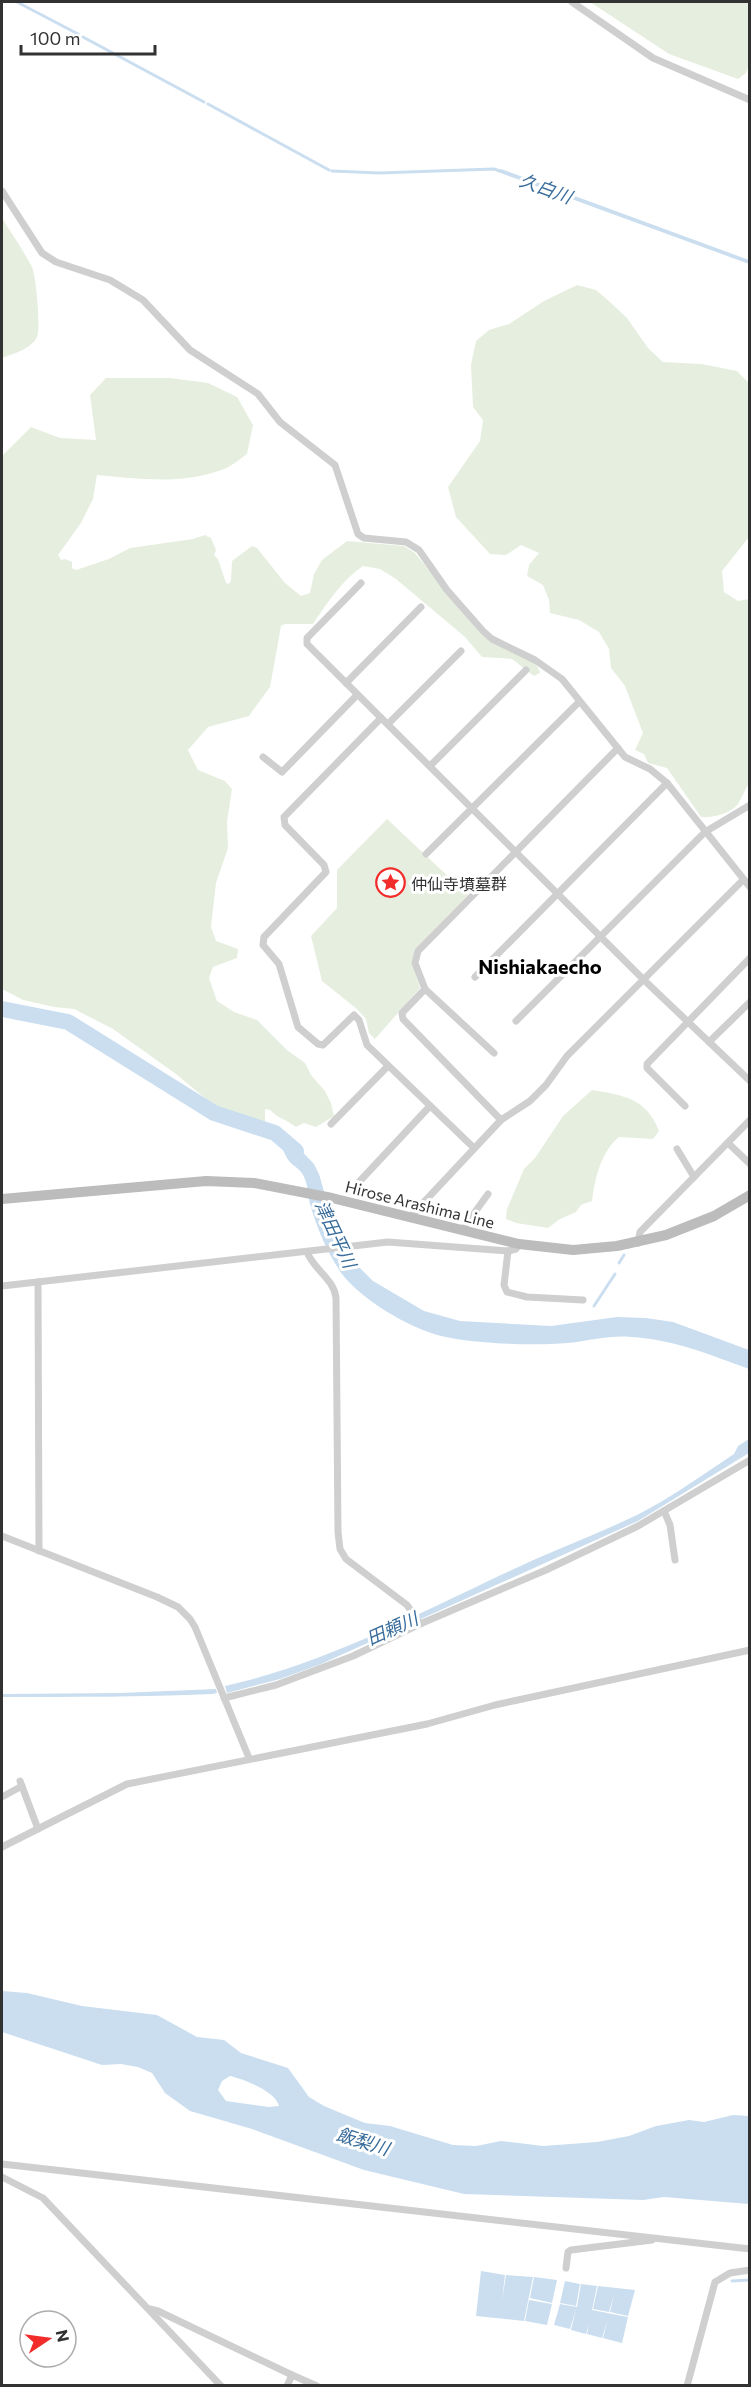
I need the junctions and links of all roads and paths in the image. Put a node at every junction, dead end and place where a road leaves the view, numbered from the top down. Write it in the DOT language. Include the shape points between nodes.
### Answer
graph roads {
  1 [pos="572,2"];
  2 [pos="750,100"];
  3 [pos="2,191"];
  4 [pos="361,583"];
  5 [pos="422,608"];
  6 [pos="461,651"];
  7 [pos="526,670"];
  8 [pos="346,683"];
  9 [pos="357,695"];
  10 [pos="578,703"];
  11 [pos="381,718"];
  12 [pos="388,724"];
  13 [pos="618,748"];
  14 [pos="262,757"];
  15 [pos="430,766"];
  16 [pos="667,783"];
  17 [pos="750,805"];
  18 [pos="472,809"];
  19 [pos="705,832"];
  20 [pos="514,851"];
  21 [pos="426,854"];
  22 [pos="743,880"];
  23 [pos="750,887"];
  24 [pos="557,893"];
  25 [pos="601,936"];
  26 [pos="750,958"];
  27 [pos="475,976"];
  28 [pos="644,980"];
  29 [pos="425,989"];
  30 [pos="750,1002"];
  31 [pos="516,1021"];
  32 [pos="687,1022"];
  33 [pos="709,1042"];
  34 [pos="494,1053"];
  35 [pos="387,1066"];
  36 [pos="750,1081"];
  37 [pos="430,1106"];
  38 [pos="686,1106"];
  39 [pos="501,1120"];
  40 [pos="750,1120"];
  41 [pos="331,1124"];
  42 [pos="728,1143"];
  43 [pos="474,1148"];
  44 [pos="677,1149"];
  45 [pos="750,1164"];
  46 [pos="694,1178"];
  47 [pos="359,1182"];
  48 [pos="488,1194"];
  49 [pos="750,1195"];
  50 [pos="2,1199"];
  51 [pos="410,1217"];
  52 [pos="462,1230"];
  53 [pos="638,1243"];
  54 [pos="519,1244"];
  55 [pos="508,1251"];
  56 [pos="307,1252"];
  57 [pos="38,1282"];
  58 [pos="2,1286"];
  59 [pos="583,1300"];
  60 [pos="750,1460"];
  61 [pos="664,1511"];
  62 [pos="2,1536"];
  63 [pos="39,1551"];
  64 [pos="675,1560"];
  65 [pos="419,1623"];
  66 [pos="750,1650"];
  67 [pos="223,1696"];
  68 [pos="249,1758"];
  69 [pos="2,1797"];
  70 [pos="38,1829"];
  71 [pos="2,1847"];
  72 [pos="2,2164"];
  73 [pos="2,2177"];
  74 [pos="654,2238"];
  75 [pos="750,2249"];
  76 [pos="566,2268"];
  77 [pos="750,2270"];
  78 [pos="150,2309"];
  79 [pos="292,2375"];
  80 [pos="221,2385"];
  81 [pos="287,2385"];
  82 [pos="317,2385"];
  83 [pos="687,2385"];
  1 -- 2 [label="street" via="653,58"];
  3 -- 13 [label="street" via="42,253 56,262 110,280 143,300 202,360 258,394 280,422 335,465 358,534 406,542 419,550 483,631 562,679"];
  4 -- 8 [label="street" via="306,640"];
  5 -- 8 [label="street"];
  6 -- 12 [label="street"];
  7 -- 15 [label="street"];
  8 -- 9 [label="street"];
  9 -- 11 [label="street"];
  9 -- 14 [label="street" via="282,772"];
  10 -- 18 [label="street"];
  11 -- 12 [label="street"];
  11 -- 35 [label="street" via="284,817 285,825 324,865 326,872 264,937 263,943 279,964 299,1028 323,1045 354,1016 367,1046"];
  12 -- 15 [label="street"];
  13 -- 16 [label="street" via="631,761 650,769"];
  13 -- 20 [label="street"];
  15 -- 18 [label="street"];
  16 -- 19 [label="street"];
  16 -- 24 [label="street"];
  17 -- 19 [label="street"];
  18 -- 20 [label="street"];
  18 -- 21 [label="street"];
  19 -- 22 [label="street"];
  19 -- 25 [label="street"];
  20 -- 24 [label="street"];
  20 -- 29 [label="street" via="418,951 415,963"];
  22 -- 23 [label="street"];
  22 -- 28 [label="street"];
  24 -- 25 [label="street"];
  24 -- 27 [label="street"];
  25 -- 28 [label="street"];
  25 -- 31 [label="street"];
  26 -- 32 [label="street"];
  28 -- 32 [label="street"];
  28 -- 39 [label="street" via="567,1056 546,1086"];
  29 -- 34 [label="street"];
  29 -- 39 [label="street" via="402,1013 403,1019"];
  30 -- 33 [label="street"];
  32 -- 33 [label="street"];
  32 -- 38 [label="street" via="647,1064"];
  33 -- 36 [label="street"];
  35 -- 37 [label="street"];
  35 -- 41 [label="street"];
  37 -- 43 [label="street"];
  37 -- 47 [label="street"];
  39 -- 43 [label="street"];
  40 -- 42 [label="street"];
  42 -- 45 [label="street"];
  42 -- 46 [label="street"];
  43 -- 51 [label="street"];
  44 -- 46 [label="street"];
  46 -- 53 [label="street" via="640,1232"];
  48 -- 52 [label="street"];
  49 -- 53 [label="main road, Hirose Arashima Line" via="691,1227"];
  50 -- 51 [label="main road, Hirose Arashima Line" via="206,1181 254,1183"];
  51 -- 52 [label="main road, Hirose Arashima Line"];
  52 -- 54 [label="main road, Hirose Arashima Line"];
  53 -- 54 [label="main road, Hirose Arashima Line" via="573,1250"];
  54 -- 55 [label="street"];
  55 -- 56 [label="street" via="395,1242"];
  55 -- 59 [label="street" via="504,1285 507,1292"];
  56 -- 57 [label="street"];
  56 -- 65 [label="street" via="332,1286 336,1298 340,1549 346,1559 407,1605"];
  57 -- 58 [label="street"];
  57 -- 63 [label="street"];
  60 -- 61 [label="street"];
  61 -- 64 [label="street"];
  61 -- 65 [label="street" via="546,1570"];
  62 -- 63 [label="street"];
  63 -- 67 [label="street" via="178,1607 195,1627"];
  65 -- 67 [label="street" via="311,1672 276,1685"];
  66 -- 68 [label="street" via="495,1705 428,1724"];
  67 -- 68 [label="street"];
  68 -- 70 [label="street" via="127,1784"];
  69 -- 70 [label="street" via="21,1784"];
  70 -- 71 [label="street"];
  72 -- 74 [label="street"];
  73 -- 78 [label="street" via="43,2198"];
  74 -- 75 [label="street"];
  74 -- 76 [label="street" via="571,2250"];
  77 -- 83 [label="street" via="730,2273 715,2282"];
  78 -- 79 [label="street"];
  78 -- 80 [label="street"];
  79 -- 81 [label="street"];
  79 -- 82 [label="street"];
}
